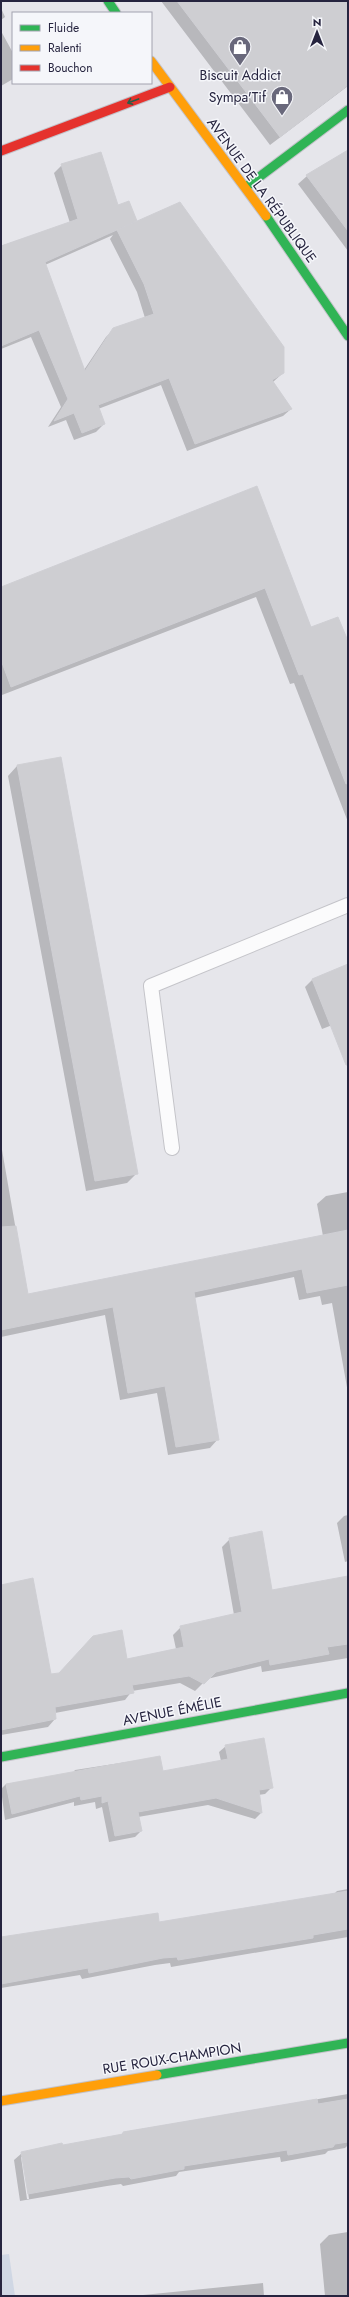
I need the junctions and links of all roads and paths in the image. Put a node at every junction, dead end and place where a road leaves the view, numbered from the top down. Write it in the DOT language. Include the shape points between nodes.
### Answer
graph roads {
  1 [pos="108,1"];
  2 [pos="115,12"];
  3 [pos="152,62"];
  4 [pos="170,88"];
  5 [pos="348,110"];
  6 [pos="1,151"];
  7 [pos="246,187"];
  8 [pos="348,336"];
  9 [pos="348,905"];
  10 [pos="172,1148"];
  11 [pos="348,1693"];
  12 [pos="1,1757"];
  13 [pos="348,2043"];
  14 [pos="1,2101"];
  1 -- 2 [label="street"];
  3 -- 4 [label="street, AVENUE DE LA RÉPUBLIQUE"];
  4 -- 6 [label="street, one-way"];
  4 -- 7 [label="street, AVENUE DE LA RÉPUBLIQUE"];
  5 -- 7 [label="street"];
  7 -- 8 [label="street, AVENUE DE LA RÉPUBLIQUE"];
  9 -- 10 [label="lane" via="151,986"];
  11 -- 12 [label="street, AVENUE ÉMÉLIE"];
  13 -- 14 [label="street, RUE ROUX-CHAMPION"];
}
